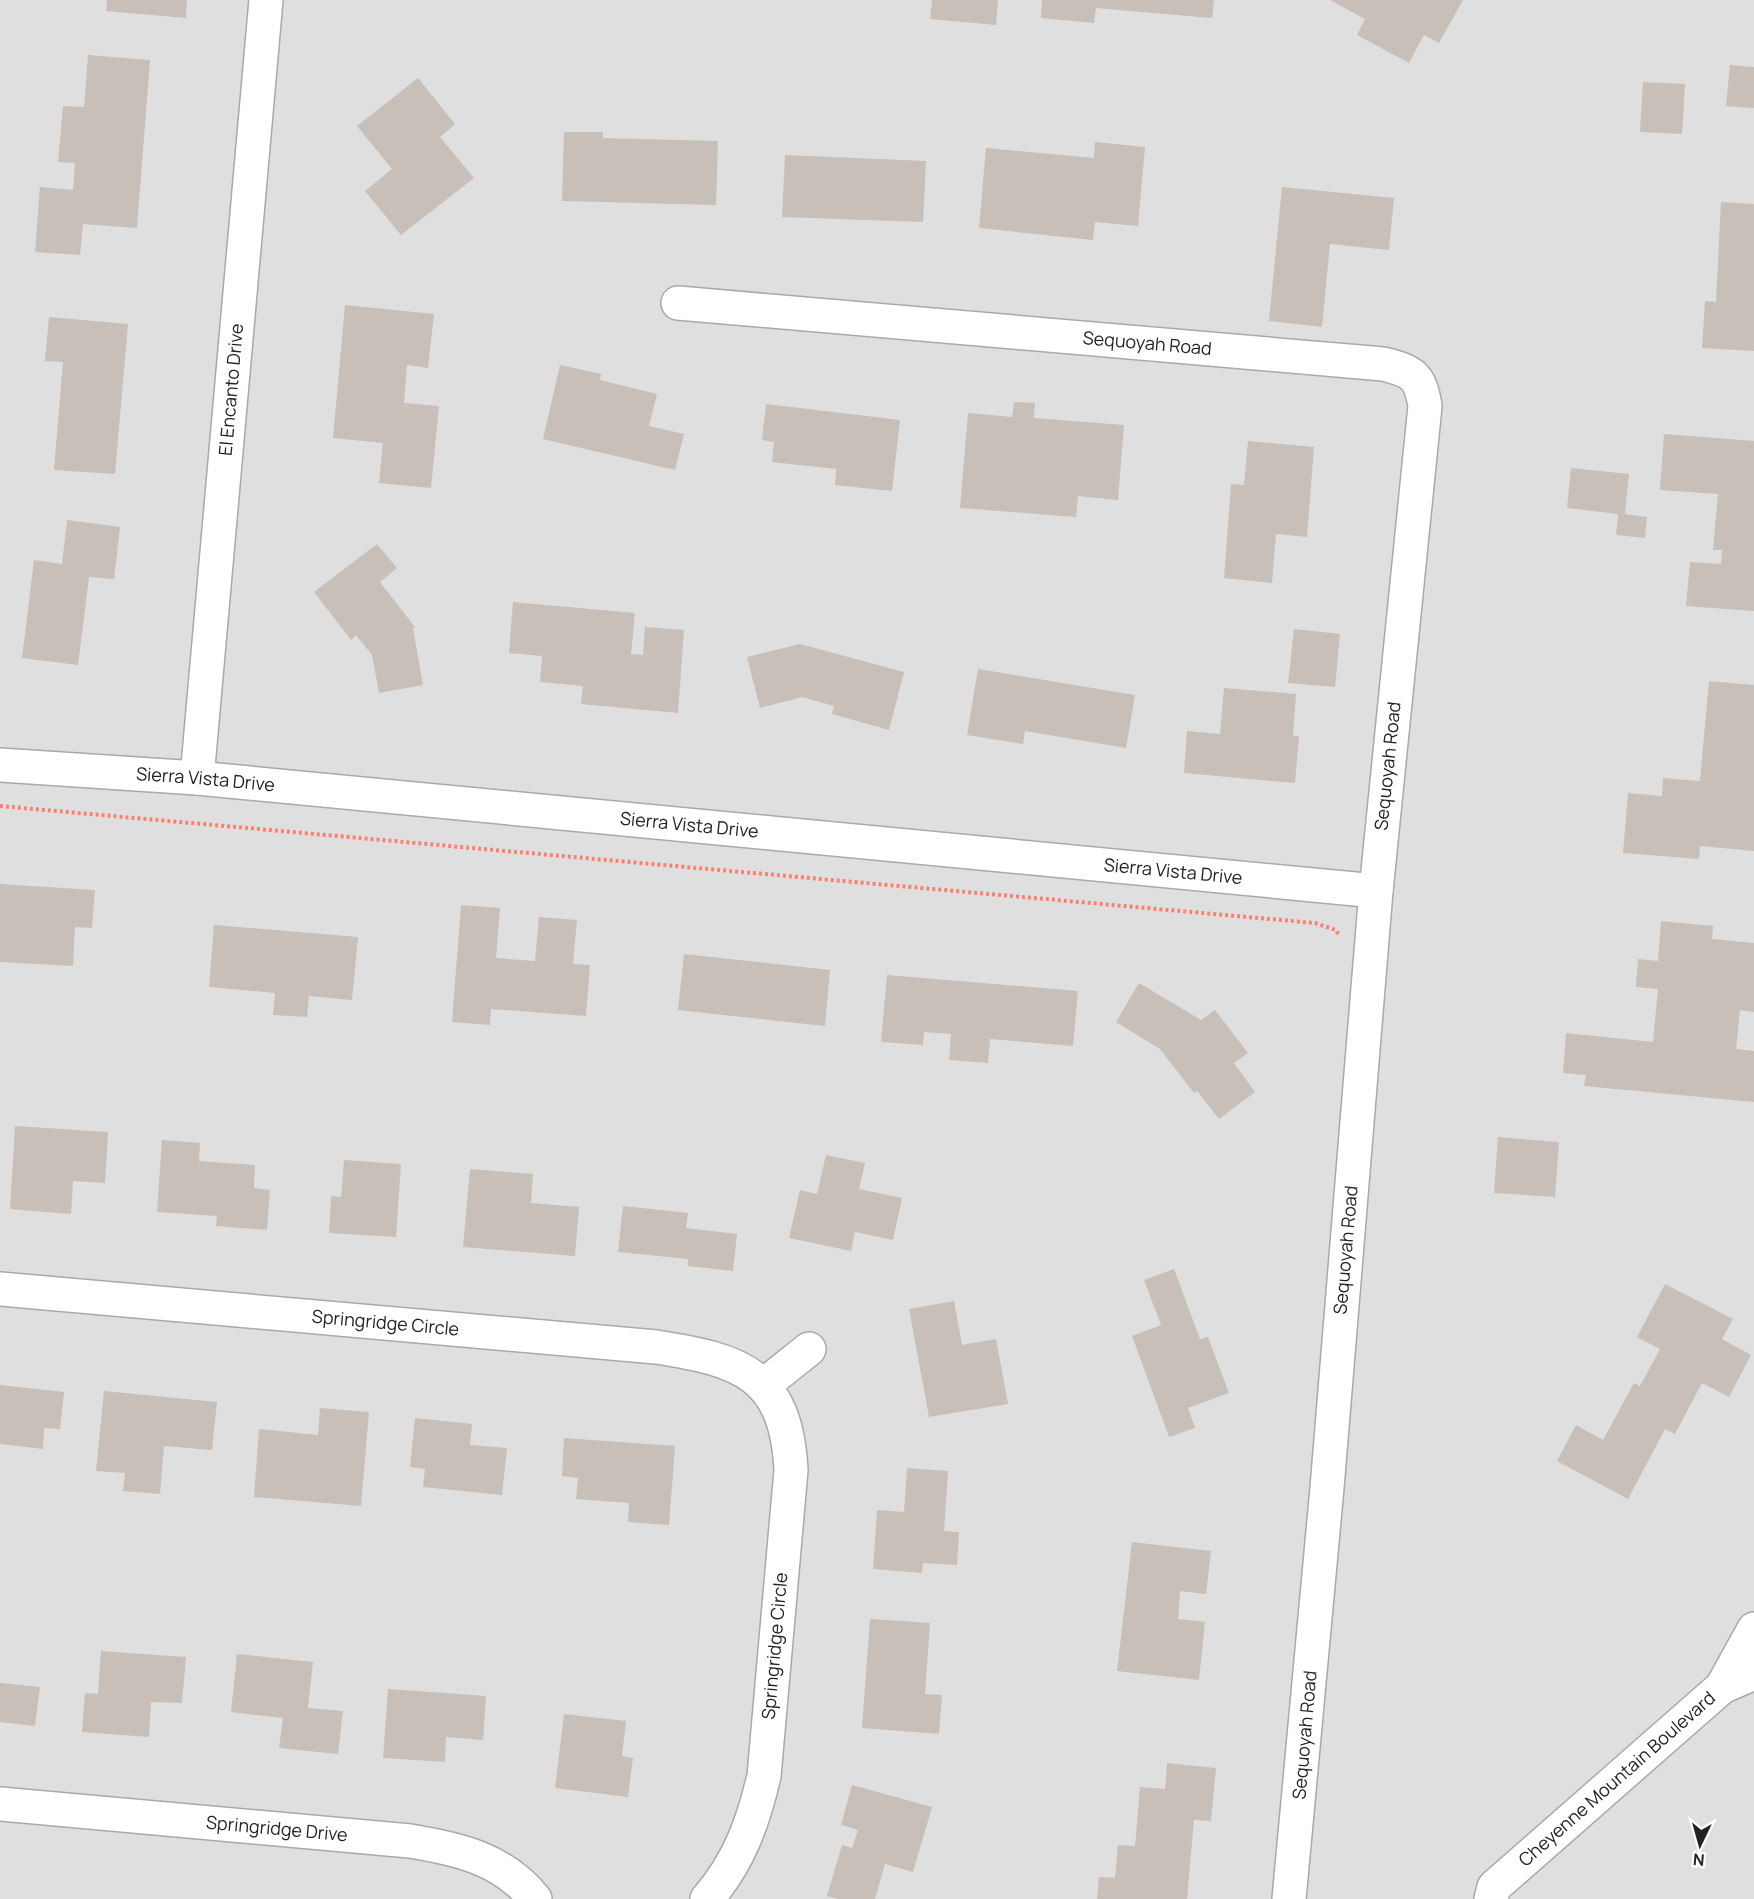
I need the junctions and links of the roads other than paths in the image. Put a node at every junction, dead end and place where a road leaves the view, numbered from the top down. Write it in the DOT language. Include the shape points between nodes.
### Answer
graph roads {
  1 [pos="267,0"];
  2 [pos="678,303"];
  3 [pos="0,765"];
  4 [pos="197,778"];
  5 [pos="1376,891"];
  6 [pos="0,1289"];
  7 [pos="809,1349"];
  8 [pos="764,1385"];
  9 [pos="1754,1629"];
  10 [pos="1754,1673"];
  11 [pos="1722,1687"];
  12 [pos="0,1804"];
  13 [pos="535,1899"];
  14 [pos="708,1899"];
  15 [pos="1290,1899"];
  16 [pos="1491,1899"];
  1 -- 4 [label="street, El Encanto Drive"];
  2 -- 5 [label="street, Sequoyah Road" via="1383,364 1407,370 1422,385 1425,406"];
  3 -- 4 [label="street, Sierra Vista Drive"];
  4 -- 5 [label="street, Sierra Vista Drive"];
  5 -- 15 [label="street, Sequoyah Road"];
  6 -- 8 [label="street, Springridge Circle" via="656,1347 718,1358"];
  7 -- 8 [label="street"];
  8 -- 14 [label="street, Springridge Circle" via="778,1406 789,1436 791,1470 764,1776 756,1813 742,1848 726,1878"];
  9 -- 11 [label="street"];
  10 -- 11 [label="street, Cheyenne Mountain Boulevard"];
  11 -- 16 [label="street, Cheyenne Mountain Boulevard" via="1494,1887"];
  12 -- 13 [label="street, Springridge Drive" via="454,1848 502,1868"];
}
